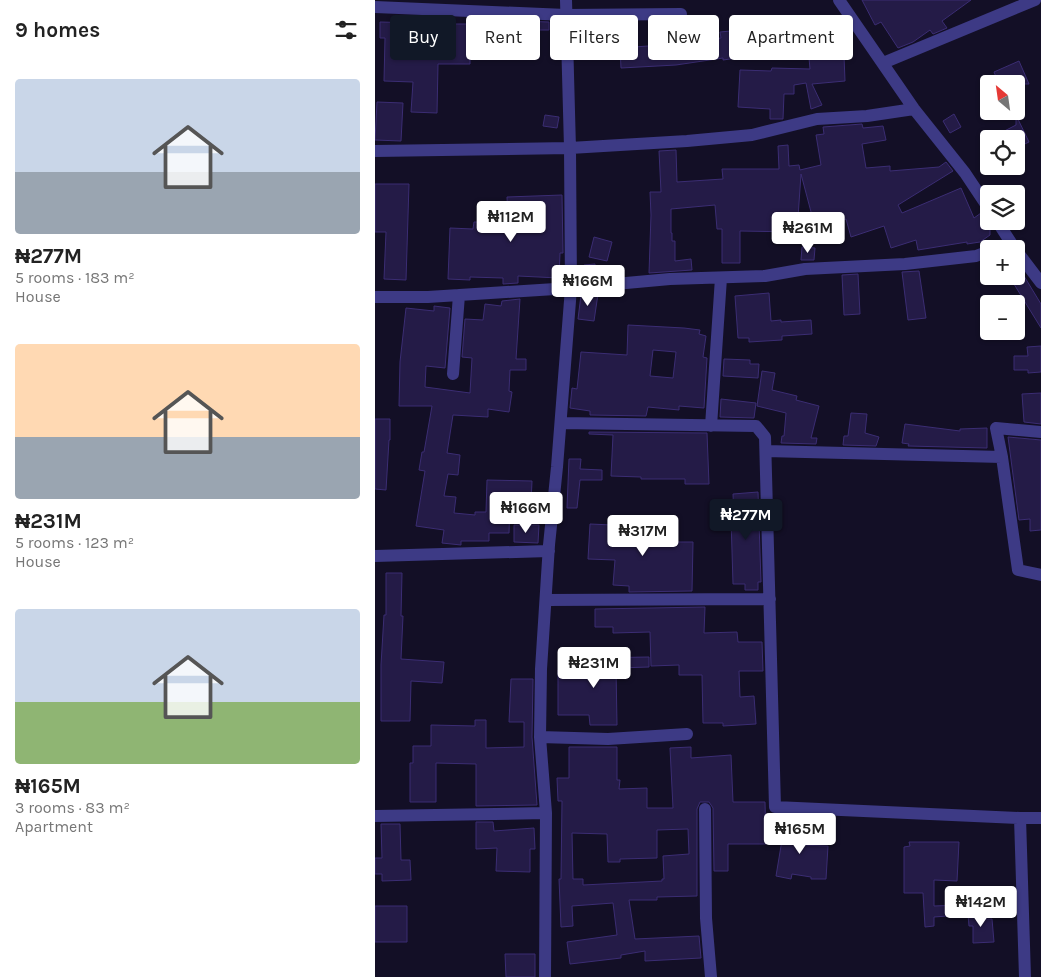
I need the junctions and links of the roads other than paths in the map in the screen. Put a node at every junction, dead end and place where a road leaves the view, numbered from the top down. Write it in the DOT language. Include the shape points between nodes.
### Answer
graph roads {
  1 [pos="566,0"];
  2 [pos="839,0"];
  3 [pos="1035,0"];
  4 [pos="375,7"];
  5 [pos="681,14"];
  6 [pos="566,15"];
  7 [pos="567,60"];
  8 [pos="883,63"];
  9 [pos="914,109"];
  10 [pos="570,148"];
  11 [pos="375,151"];
  12 [pos="980,196"];
  13 [pos="980,255"];
  14 [pos="1025,262"];
  15 [pos="721,278"];
  16 [pos="1041,283"];
  17 [pos="571,288"];
  18 [pos="459,295"];
  19 [pos="375,297"];
  20 [pos="453,374"];
  21 [pos="561,423"];
  22 [pos="711,426"];
  23 [pos="1041,432"];
  24 [pos="766,451"];
  25 [pos="1002,457"];
  26 [pos="549,551"];
  27 [pos="375,556"];
  28 [pos="1041,575"];
  29 [pos="770,599"];
  30 [pos="546,600"];
  31 [pos="687,734"];
  32 [pos="541,737"];
  33 [pos="705,810"];
  34 [pos="546,813"];
  35 [pos="375,816"];
  36 [pos="1020,818"];
  37 [pos="1041,818"];
  38 [pos="545,977"];
  39 [pos="711,977"];
  40 [pos="1025,977"];
  1 -- 6 [label="street"];
  2 -- 8 [label="street"];
  3 -- 8 [label="street"];
  4 -- 6 [label="street"];
  5 -- 6 [label="street"];
  7 -- 10 [label="street"];
  8 -- 9 [label="street"];
  9 -- 10 [label="street" via="817,119 752,135"];
  9 -- 12 [label="street"];
  10 -- 11 [label="street"];
  10 -- 17 [label="street"];
  13 -- 15 [label="street"];
  14 -- 16 [label="street"];
  15 -- 17 [label="street"];
  15 -- 22 [label="street"];
  17 -- 18 [label="street"];
  17 -- 21 [label="street"];
  18 -- 19 [label="street"];
  18 -- 20 [label="street"];
  21 -- 22 [label="street"];
  21 -- 26 [label="street"];
  22 -- 24 [label="street" via="756,426 765,437"];
  23 -- 25 [label="street" via="996,428"];
  24 -- 25 [label="street"];
  24 -- 29 [label="street"];
  25 -- 28 [label="street" via="1018,570"];
  26 -- 27 [label="street"];
  26 -- 30 [label="street"];
  29 -- 30 [label="street"];
  29 -- 36 [label="street" via="775,807"];
  30 -- 32 [label="street"];
  31 -- 32 [label="street" via="608,739"];
  32 -- 34 [label="street"];
  33 -- 39 [label="street" via="706,918"];
  34 -- 35 [label="street"];
  34 -- 38 [label="street"];
  36 -- 37 [label="street"];
  36 -- 40 [label="street"];
}
